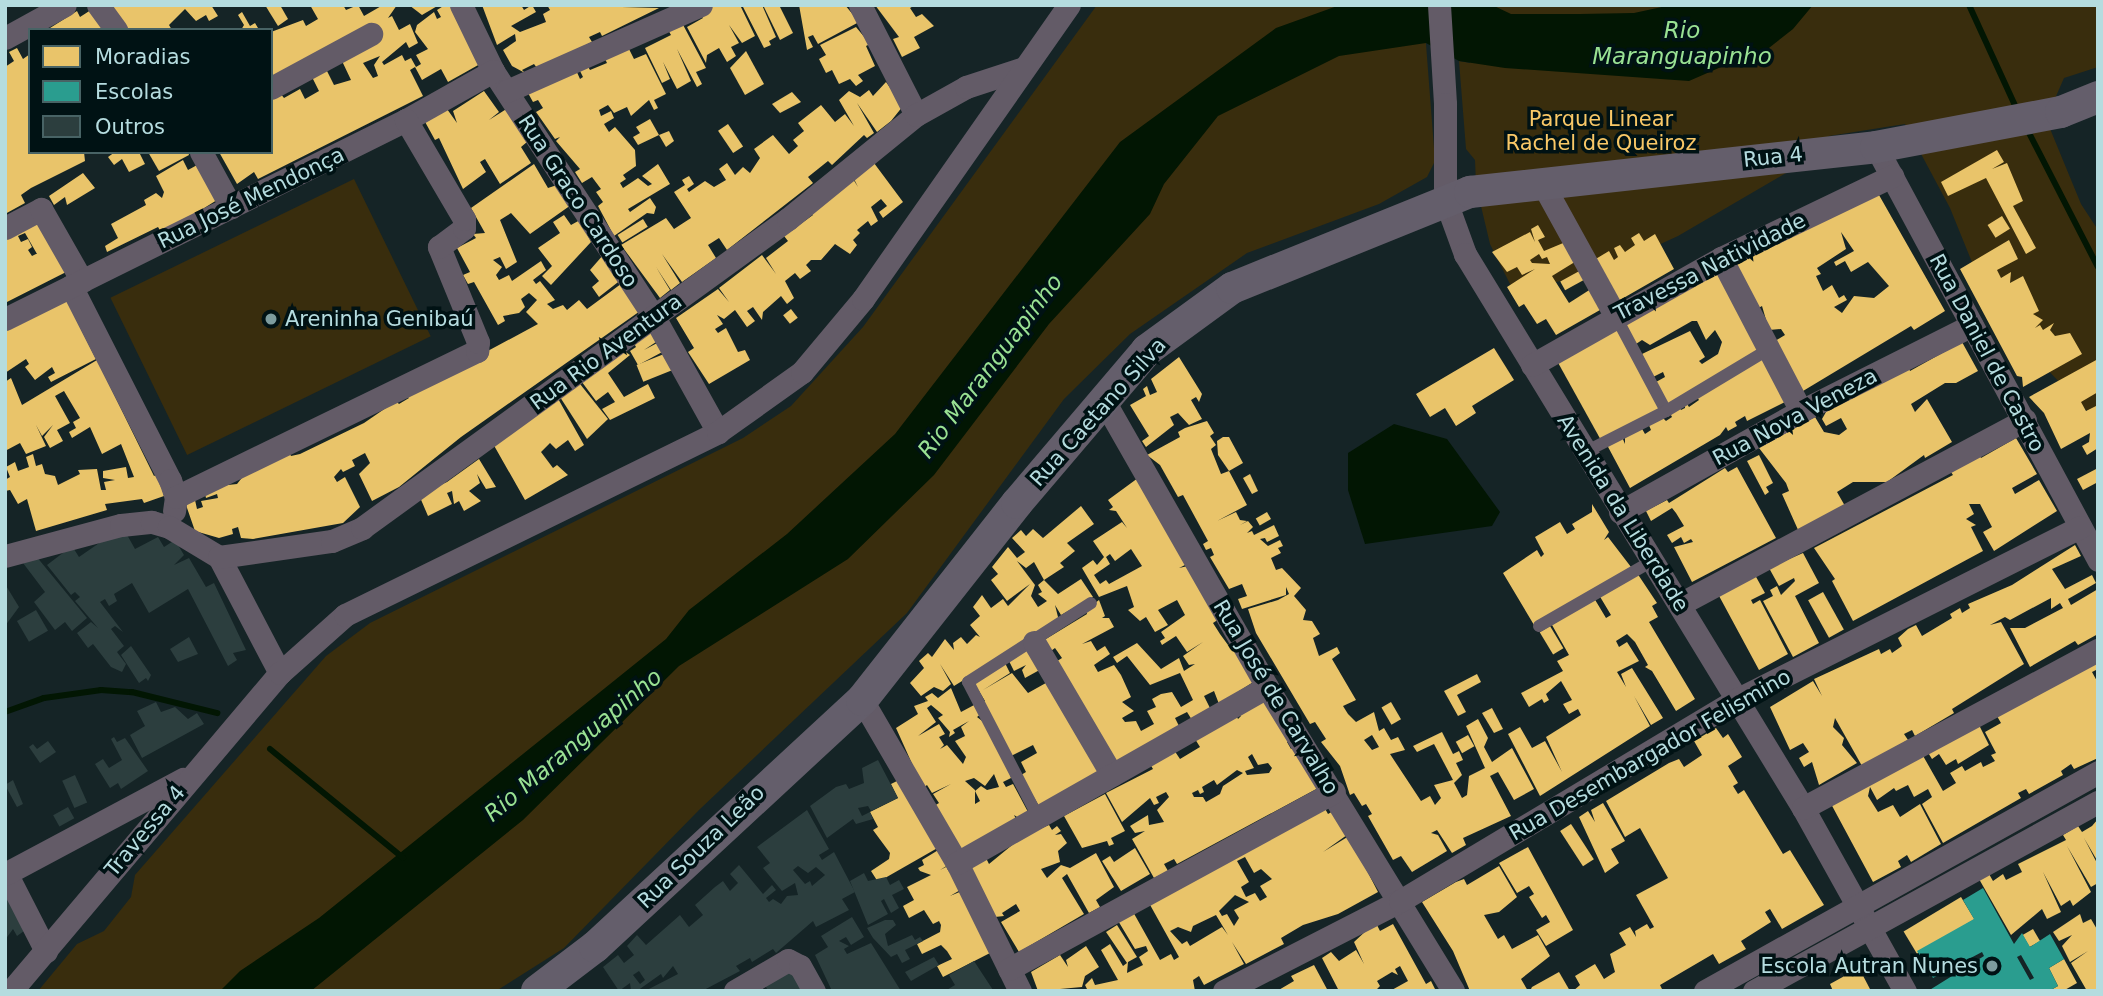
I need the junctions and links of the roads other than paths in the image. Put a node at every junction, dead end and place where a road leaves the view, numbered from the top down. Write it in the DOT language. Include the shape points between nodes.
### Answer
graph roads {
  1 [pos="65,5"];
  2 [pos="98,5"];
  3 [pos="461,5"];
  4 [pos="701,5"];
  5 [pos="860,5"];
  6 [pos="1439,5"];
  7 [pos="1067,6"];
  8 [pos="115,28"];
  9 [pos="371,34"];
  10 [pos="5,38"];
  11 [pos="1021,69"];
  12 [pos="493,71"];
  13 [pos="273,87"];
  14 [pos="507,91"];
  15 [pos="2098,97"];
  16 [pos="916,115"];
  17 [pos="407,120"];
  18 [pos="1876,146"];
  19 [pos="202,154"];
  20 [pos="1892,176"];
  21 [pos="1541,181"];
  22 [pos="1445,199"];
  23 [pos="231,207"];
  24 [pos="5,228"];
  25 [pos="1721,258"];
  26 [pos="77,284"];
  27 [pos="1615,315"];
  28 [pos="654,317"];
  29 [pos="5,319"];
  30 [pos="1972,325"];
  31 [pos="1769,349"];
  32 [pos="1532,365"];
  33 [pos="1104,401"];
  34 [pos="1666,411"];
  35 [pos="1801,411"];
  36 [pos="2025,420"];
  37 [pos="718,432"];
  38 [pos="1584,452"];
  39 [pos="176,497"];
  40 [pos="1620,512"];
  41 [pos="169,527"];
  42 [pos="2080,527"];
  43 [pos="5,555"];
  44 [pos="219,557"];
  45 [pos="1654,560"];
  46 [pos="2098,560"];
  47 [pos="1091,603"];
  48 [pos="1680,604"];
  49 [pos="1539,626"];
  50 [pos="1034,642"];
  51 [pos="2098,650"];
  52 [pos="281,673"];
  53 [pos="1267,687"];
  54 [pos="1738,699"];
  55 [pos="863,700"];
  56 [pos="2098,772"];
  57 [pos="192,774"];
  58 [pos="1112,775"];
  59 [pos="1334,792"];
  60 [pos="2098,802"];
  61 [pos="1804,808"];
  62 [pos="1038,817"];
  63 [pos="957,863"];
  64 [pos="6,873"];
  65 [pos="1400,901"];
  66 [pos="1860,904"];
  67 [pos="1869,928"];
  68 [pos="46,951"];
  69 [pos="1009,969"];
  70 [pos="556,986"];
  71 [pos="1707,990"];
  72 [pos="11,991"];
  73 [pos="734,991"];
  74 [pos="814,991"];
  75 [pos="1020,991"];
  76 [pos="1224,991"];
  77 [pos="1453,991"];
  78 [pos="1754,991"];
  79 [pos="1905,991"];
  1 -- 10 [label="street"];
  2 -- 8 [label="street"];
  3 -- 12 [label="street, Rua Graco Cardoso"];
  4 -- 14 [label="street"];
  5 -- 16 [label="street"];
  6 -- 22 [label="street, Avenida da Liberdade" via="1446,104"];
  7 -- 11 [label="street"];
  9 -- 13 [label="street"];
  11 -- 16 [label="street, Rua Rio Aventura" via="966,87"];
  11 -- 37 [label="street" via="823,349 776,394"];
  12 -- 14 [label="street, Rua Graco Cardoso"];
  12 -- 17 [label="street, Rua José Mendonça"];
  14 -- 28 [label="street, Rua Graco Cardoso"];
  15 -- 18 [label="main road, Rua 4" via="2061,112"];
  16 -- 28 [label="street, Rua Rio Aventura" via="788,219"];
  17 -- 23 [label="street, Rua José Mendonça"];
  17 -- 39 [label="street" via="464,219 464,228 441,243 440,251 478,342 472,356"];
  18 -- 20 [label="street, Rua Daniel de Castro"];
  18 -- 21 [label="main road, Rua 4"];
  19 -- 23 [label="street"];
  20 -- 25 [label="street, Travessa Natividade"];
  20 -- 30 [label="street, Rua Daniel de Castro"];
  21 -- 22 [label="main road, Rua 4"];
  21 -- 27 [label="street"];
  22 -- 32 [label="street, Avenida da Liberdade" via="1465,254"];
  22 -- 33 [label="main road, Rua Caetano Silva" via="1232,288 1147,350"];
  23 -- 26 [label="street, Rua José Mendonça"];
  24 -- 26 [label="street" via="41,209"];
  25 -- 27 [label="street, Travessa Natividade"];
  25 -- 31 [label="street"];
  26 -- 29 [label="street, Rua José Mendonça"];
  26 -- 39 [label="street"];
  27 -- 32 [label="street, Travessa Natividade"];
  27 -- 34 [label="lane"];
  28 -- 37 [label="street, Rua Graco Cardoso"];
  28 -- 44 [label="street, Rua Rio Aventura" via="362,528 332,541"];
  30 -- 35 [label="street, Rua Nova Veneza"];
  30 -- 36 [label="street, Rua Daniel de Castro"];
  31 -- 34 [label="lane"];
  31 -- 35 [label="street"];
  32 -- 38 [label="street, Avenida da Liberdade"];
  33 -- 53 [label="street, Rua José de Carvalho"];
  33 -- 55 [label="main road, Rua Caetano Silva"];
  34 -- 38 [label="lane"];
  35 -- 40 [label="street, Rua Nova Veneza"];
  36 -- 42 [label="street, Rua Daniel de Castro"];
  36 -- 48 [label="street"];
  37 -- 52 [label="street" via="373,599 319,635"];
  38 -- 40 [label="street, Avenida da Liberdade"];
  39 -- 41 [label="street"];
  40 -- 45 [label="street, Avenida da Liberdade"];
  41 -- 43 [label="street" via="152,522 121,525"];
  41 -- 44 [label="street"];
  42 -- 46 [label="street, Rua Daniel de Castro"];
  42 -- 54 [label="street, Rua Desembargador Felismino"];
  44 -- 52 [label="street"];
  45 -- 48 [label="street, Avenida da Liberdade"];
  45 -- 49 [label="lane"];
  47 -- 50 [label="lane"];
  48 -- 54 [label="street, Avenida da Liberdade"];
  50 -- 58 [label="street"];
  50 -- 62 [label="lane" via="968,682 967,687"];
  51 -- 61 [label="street"];
  52 -- 57 [label="street, Travessa 4"];
  53 -- 58 [label="street"];
  53 -- 59 [label="street, Rua José de Carvalho"];
  54 -- 61 [label="street, Avenida da Liberdade"];
  54 -- 65 [label="street, Rua Desembargador Felismino"];
  55 -- 63 [label="street"];
  55 -- 70 [label="main road, Rua Souza Leão"];
  56 -- 66 [label="street"];
  57 -- 64 [label="street"];
  57 -- 68 [label="street, Travessa 4"];
  58 -- 62 [label="street"];
  59 -- 65 [label="street, Rua José de Carvalho"];
  59 -- 69 [label="street"];
  60 -- 67 [label="street"];
  61 -- 66 [label="street, Avenida da Liberdade"];
  62 -- 63 [label="street"];
  63 -- 69 [label="street"];
  64 -- 68 [label="street"];
  65 -- 76 [label="street, Rua Desembargador Felismino"];
  65 -- 77 [label="street, Rua José de Carvalho"];
  66 -- 67 [label="street, Avenida da Liberdade"];
  66 -- 71 [label="street"];
  67 -- 78 [label="street"];
  67 -- 79 [label="street, Avenida da Liberdade"];
  68 -- 72 [label="street, Travessa 4"];
  69 -- 75 [label="street"];
  73 -- 74 [label="street" via="783,961 800,965"];
}
